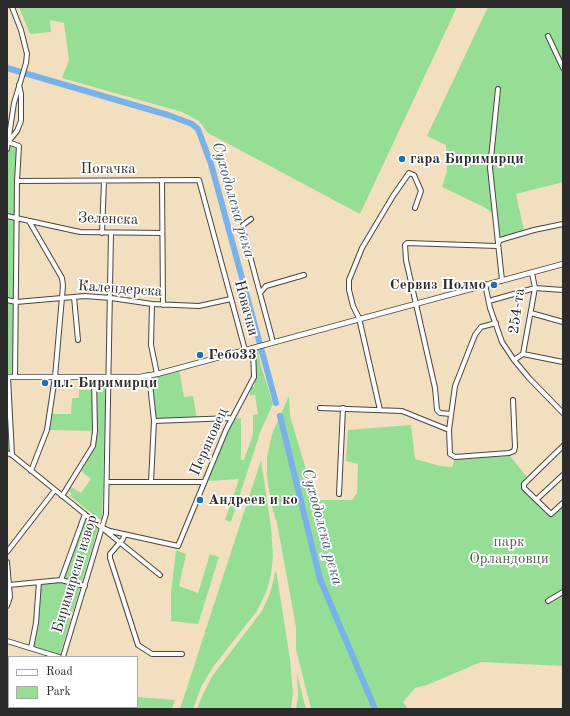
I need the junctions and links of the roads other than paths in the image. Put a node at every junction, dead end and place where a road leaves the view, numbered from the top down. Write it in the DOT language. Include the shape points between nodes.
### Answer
graph roads {
  1 [pos="12,7"];
  2 [pos="548,36"];
  3 [pos="563,68"];
  4 [pos="19,85"];
  5 [pos="498,89"];
  6 [pos="8,142"];
  7 [pos="7,149"];
  8 [pos="199,180"];
  9 [pos="17,181"];
  10 [pos="104,181"];
  11 [pos="162,181"];
  12 [pos="415,208"];
  13 [pos="7,216"];
  14 [pos="17,218"];
  15 [pos="252,219"];
  16 [pos="29,221"];
  17 [pos="563,224"];
  18 [pos="102,233"];
  19 [pos="111,233"];
  20 [pos="162,233"];
  21 [pos="497,246"];
  22 [pos="563,264"];
  23 [pos="532,272"];
  24 [pos="304,275"];
  25 [pos="502,280"];
  26 [pos="485,284"];
  27 [pos="534,288"];
  28 [pos="563,290"];
  29 [pos="260,293"];
  30 [pos="74,297"];
  31 [pos="62,298"];
  32 [pos="111,298"];
  33 [pos="7,300"];
  34 [pos="231,300"];
  35 [pos="489,301"];
  36 [pos="16,302"];
  37 [pos="152,304"];
  38 [pos="416,304"];
  39 [pos="164,305"];
  40 [pos="531,313"];
  41 [pos="359,318"];
  42 [pos="563,322"];
  43 [pos="496,323"];
  44 [pos="78,340"];
  45 [pos="273,342"];
  46 [pos="254,347"];
  47 [pos="245,350"];
  48 [pos="523,354"];
  49 [pos="514,360"];
  50 [pos="563,362"];
  51 [pos="157,374"];
  52 [pos="149,375"];
  53 [pos="8,377"];
  54 [pos="14,377"];
  55 [pos="55,377"];
  56 [pos="94,377"];
  57 [pos="109,377"];
  58 [pos="8,397"];
  59 [pos="513,400"];
  60 [pos="320,408"];
  61 [pos="343,408"];
  62 [pos="380,410"];
  63 [pos="563,413"];
  64 [pos="451,414"];
  65 [pos="232,418"];
  66 [pos="154,421"];
  67 [pos="449,430"];
  68 [pos="563,446"];
  69 [pos="7,453"];
  70 [pos="12,455"];
  71 [pos="31,471"];
  72 [pos="563,474"];
  73 [pos="107,482"];
  74 [pos="151,482"];
  75 [pos="204,482"];
  76 [pos="55,490"];
  77 [pos="339,494"];
  78 [pos="62,496"];
  79 [pos="536,500"];
  80 [pos="563,503"];
  81 [pos="85,514"];
  82 [pos="103,528"];
  83 [pos="125,534"];
  84 [pos="120,543"];
  85 [pos="7,552"];
  86 [pos="7,562"];
  87 [pos="160,575"];
  88 [pos="61,580"];
  89 [pos="39,582"];
  90 [pos="9,585"];
  91 [pos="85,586"];
  92 [pos="563,592"];
  93 [pos="548,601"];
  94 [pos="7,606"];
  95 [pos="7,641"];
  96 [pos="31,648"];
  97 [pos="182,654"];
  98 [pos="56,656"];
  99 [pos="63,656"];
  1 -- 4 [label="street" via="27,54"];
  2 -- 3 [label="street"];
  4 -- 6 [label="street"];
  4 -- 6 [label="street" via="21,121 18,131"];
  5 -- 21 [label="street" via="490,168"];
  6 -- 7 [label="street"];
  6 -- 9 [label="street" via="19,146"];
  8 -- 11 [label="street, Погачка"];
  8 -- 34 [label="street, Новачки"];
  9 -- 10 [label="street, Погачка"];
  9 -- 14 [label="street"];
  10 -- 11 [label="street, Погачка"];
  10 -- 18 [label="street"];
  11 -- 20 [label="street"];
  12 -- 41 [label="street" via="421,191 414,175 409,173 362,248 349,280 353,306"];
  13 -- 14 [label="street, Зеленска"];
  14 -- 16 [label="street, Зеленска"];
  14 -- 36 [label="street"];
  15 -- 29 [label="street, Новачки" via="243,225 243,230"];
  16 -- 18 [label="street, Зеленска" via="80,232"];
  16 -- 31 [label="street" via="62,278"];
  17 -- 21 [label="street" via="500,240"];
  18 -- 19 [label="street, Зеленска"];
  19 -- 20 [label="street, Зеленска"];
  19 -- 32 [label="street, Биримирски извор"];
  20 -- 39 [label="street"];
  21 -- 25 [label="street"];
  21 -- 38 [label="street" via="408,243 405,245"];
  22 -- 23 [label="street"];
  23 -- 25 [label="street"];
  23 -- 27 [label="street, 254-та"];
  24 -- 29 [label="street" via="266,286"];
  25 -- 26 [label="street"];
  26 -- 35 [label="street"];
  26 -- 38 [label="street"];
  27 -- 28 [label="street"];
  27 -- 35 [label="street"];
  27 -- 40 [label="street, 254-та"];
  29 -- 45 [label="street, Новачки"];
  30 -- 31 [label="street, Календерска"];
  30 -- 32 [label="street, Календерска"];
  30 -- 44 [label="street"];
  31 -- 36 [label="street, Календерска"];
  31 -- 55 [label="street"];
  32 -- 37 [label="street, Календерска"];
  32 -- 57 [label="street, Биримирски извор"];
  33 -- 36 [label="street, Календерска"];
  34 -- 39 [label="street, Календерска" via="199,306"];
  34 -- 47 [label="street, Новачки"];
  35 -- 43 [label="street"];
  36 -- 54 [label="street"];
  37 -- 39 [label="street, Календерска"];
  37 -- 51 [label="street" via="151,345"];
  38 -- 41 [label="street"];
  38 -- 64 [label="street" via="436,388 437,410 440,413"];
  40 -- 42 [label="street"];
  40 -- 48 [label="street, 254-та"];
  41 -- 45 [label="street"];
  41 -- 62 [label="street"];
  43 -- 49 [label="street" via="502,342"];
  43 -- 64 [label="street" via="481,327 475,335 455,386"];
  45 -- 46 [label="street"];
  46 -- 47 [label="street"];
  46 -- 65 [label="street, Перяновец" via="254,377"];
  47 -- 51 [label="street"];
  48 -- 49 [label="street"];
  48 -- 50 [label="street"];
  49 -- 63 [label="street"];
  51 -- 52 [label="street"];
  52 -- 57 [label="street"];
  52 -- 66 [label="street"];
  53 -- 54 [label="street"];
  53 -- 58 [label="street"];
  54 -- 55 [label="street"];
  55 -- 56 [label="street"];
  55 -- 71 [label="street" via="47,430"];
  56 -- 57 [label="street"];
  56 -- 78 [label="street" via="93,446"];
  57 -- 73 [label="street, Биримирски извор"];
  58 -- 70 [label="street"];
  59 -- 67 [label="street" via="514,451 455,457 450,454"];
  60 -- 61 [label="street"];
  61 -- 62 [label="street"];
  61 -- 77 [label="street"];
  62 -- 67 [label="street" via="402,411"];
  64 -- 67 [label="street"];
  65 -- 66 [label="street"];
  65 -- 75 [label="street, Перяновец"];
  66 -- 74 [label="street"];
  68 -- 79 [label="street" via="524,484 524,488"];
  69 -- 70 [label="street"];
  70 -- 71 [label="street"];
  71 -- 76 [label="street"];
  72 -- 79 [label="street"];
  73 -- 74 [label="street"];
  73 -- 82 [label="street, Биримирски извор"];
  74 -- 75 [label="street"];
  75 -- 83 [label="street, Перяновец" via="178,546"];
  76 -- 78 [label="street"];
  76 -- 85 [label="street"];
  78 -- 81 [label="street"];
  79 -- 80 [label="street" via="551,514"];
  81 -- 82 [label="street"];
  81 -- 88 [label="street, Биримирски извор"];
  82 -- 83 [label="street"];
  82 -- 84 [label="street"];
  82 -- 91 [label="street, Биримирски извор"];
  83 -- 84 [label="street"];
  84 -- 87 [label="street"];
  84 -- 97 [label="street" via="110,554 110,558 138,645 152,654"];
  86 -- 90 [label="street"];
  88 -- 89 [label="street, Биримирски извор"];
  88 -- 91 [label="street"];
  89 -- 90 [label="street, Биримирски извор"];
  89 -- 96 [label="street, Биримирски извор"];
  90 -- 94 [label="street" via="10,597"];
  91 -- 99 [label="street, Биримирски извор"];
  92 -- 93 [label="street"];
  95 -- 96 [label="street"];
  96 -- 98 [label="street"];
}
